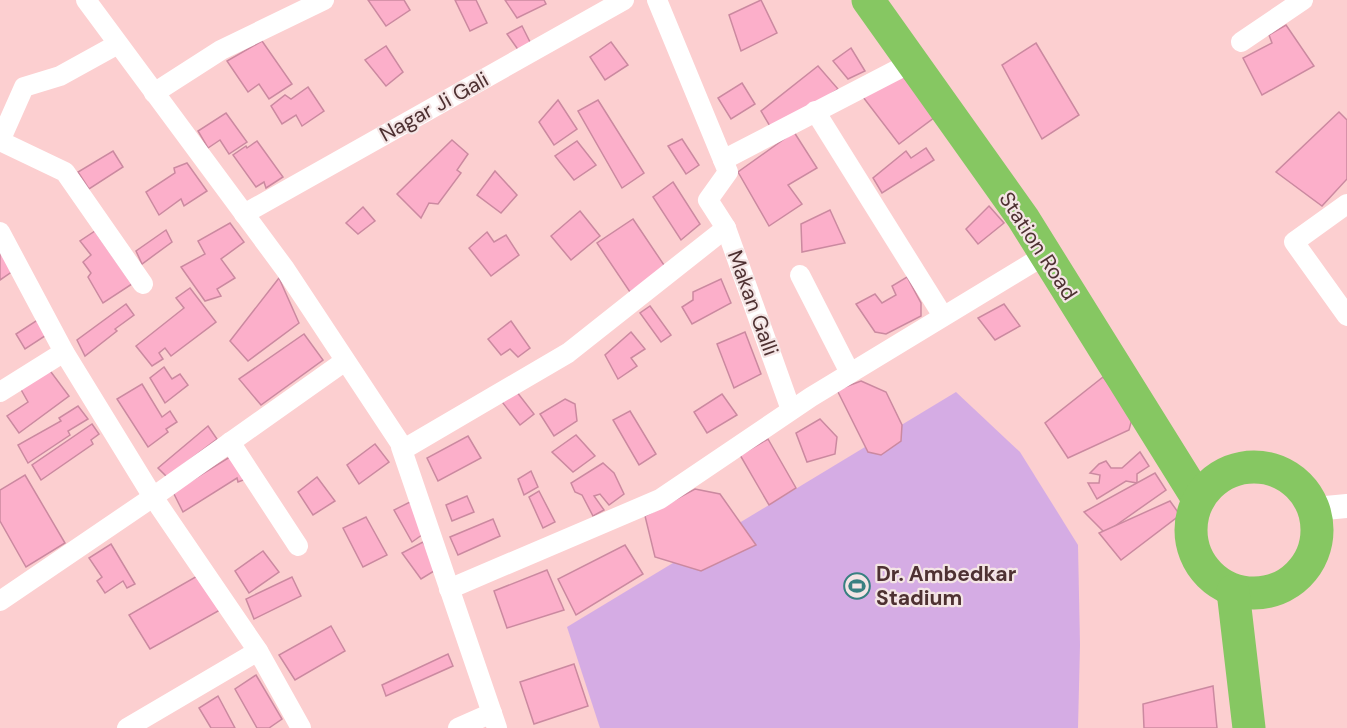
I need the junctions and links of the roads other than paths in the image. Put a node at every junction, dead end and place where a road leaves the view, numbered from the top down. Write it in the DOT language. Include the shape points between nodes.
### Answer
graph roads {
  1 [pos="86,0"];
  2 [pos="324,0"];
  3 [pos="624,0"];
  4 [pos="657,0"];
  5 [pos="868,0"];
  6 [pos="1303,0"];
  7 [pos="1241,42"];
  8 [pos="118,44"];
  9 [pos="912,62"];
  10 [pos="154,93"];
  11 [pos="815,111"];
  12 [pos="0,141"];
  13 [pos="723,160"];
  14 [pos="1347,204"];
  15 [pos="244,214"];
  16 [pos="726,228"];
  17 [pos="0,232"];
  18 [pos="1045,255"];
  19 [pos="800,276"];
  20 [pos="143,284"];
  21 [pos="943,316"];
  22 [pos="1347,316"];
  23 [pos="64,352"];
  24 [pos="345,361"];
  25 [pos="850,373"];
  26 [pos="0,392"];
  27 [pos="791,410"];
  28 [pos="230,442"];
  29 [pos="404,449"];
  30 [pos="153,496"];
  31 [pos="1198,499"];
  32 [pos="1331,508"];
  33 [pos="298,546"];
  34 [pos="449,589"];
  35 [pos="1233,591"];
  36 [pos="0,601"];
  37 [pos="258,651"];
  38 [pos="494,720"];
  39 [pos="127,728"];
  40 [pos="301,728"];
  41 [pos="458,728"];
  42 [pos="1249,728"];
  1 -- 8 [label="street"];
  2 -- 10 [label="street" via="221,50"];
  3 -- 15 [label="street, Nagar Ji Gali"];
  4 -- 13 [label="street"];
  5 -- 9 [label="highway, Station Road"];
  6 -- 7 [label="street"];
  8 -- 10 [label="street"];
  8 -- 12 [label="street" via="60,76 24,87"];
  9 -- 11 [label="street"];
  9 -- 18 [label="highway, Station Road"];
  10 -- 15 [label="street"];
  11 -- 13 [label="street"];
  11 -- 21 [label="street"];
  12 -- 20 [label="street" via="65,172"];
  13 -- 16 [label="street, Makan Galli" via="728,172 708,200"];
  14 -- 22 [label="street" via="1294,242"];
  15 -- 24 [label="street"];
  16 -- 27 [label="street, Makan Galli"];
  16 -- 29 [label="street" via="568,353"];
  17 -- 23 [label="street"];
  18 -- 21 [label="street"];
  18 -- 31 [label="highway, Station Road"];
  19 -- 25 [label="street"];
  21 -- 25 [label="street"];
  23 -- 26 [label="street"];
  23 -- 30 [label="street"];
  24 -- 28 [label="street"];
  24 -- 29 [label="street"];
  25 -- 27 [label="street"];
  27 -- 34 [label="street" via="660,499"];
  28 -- 30 [label="street"];
  28 -- 33 [label="street"];
  29 -- 34 [label="street" via="401,447"];
  30 -- 36 [label="street"];
  30 -- 37 [label="street"];
  31 -- 32 [label="highway" via="1210,483 1227,472 1246,467 1266,468 1284,474"];
  31 -- 35 [label="highway" via="1191,520 1191,542 1199,563 1214,580"];
  32 -- 35 [label="highway" via="1308,564 1294,580 1276,591 1254,595"];
  34 -- 38 [label="street"];
  35 -- 42 [label="highway"];
  37 -- 39 [label="street"];
  37 -- 40 [label="street"];
  38 -- 41 [label="street"];
}
